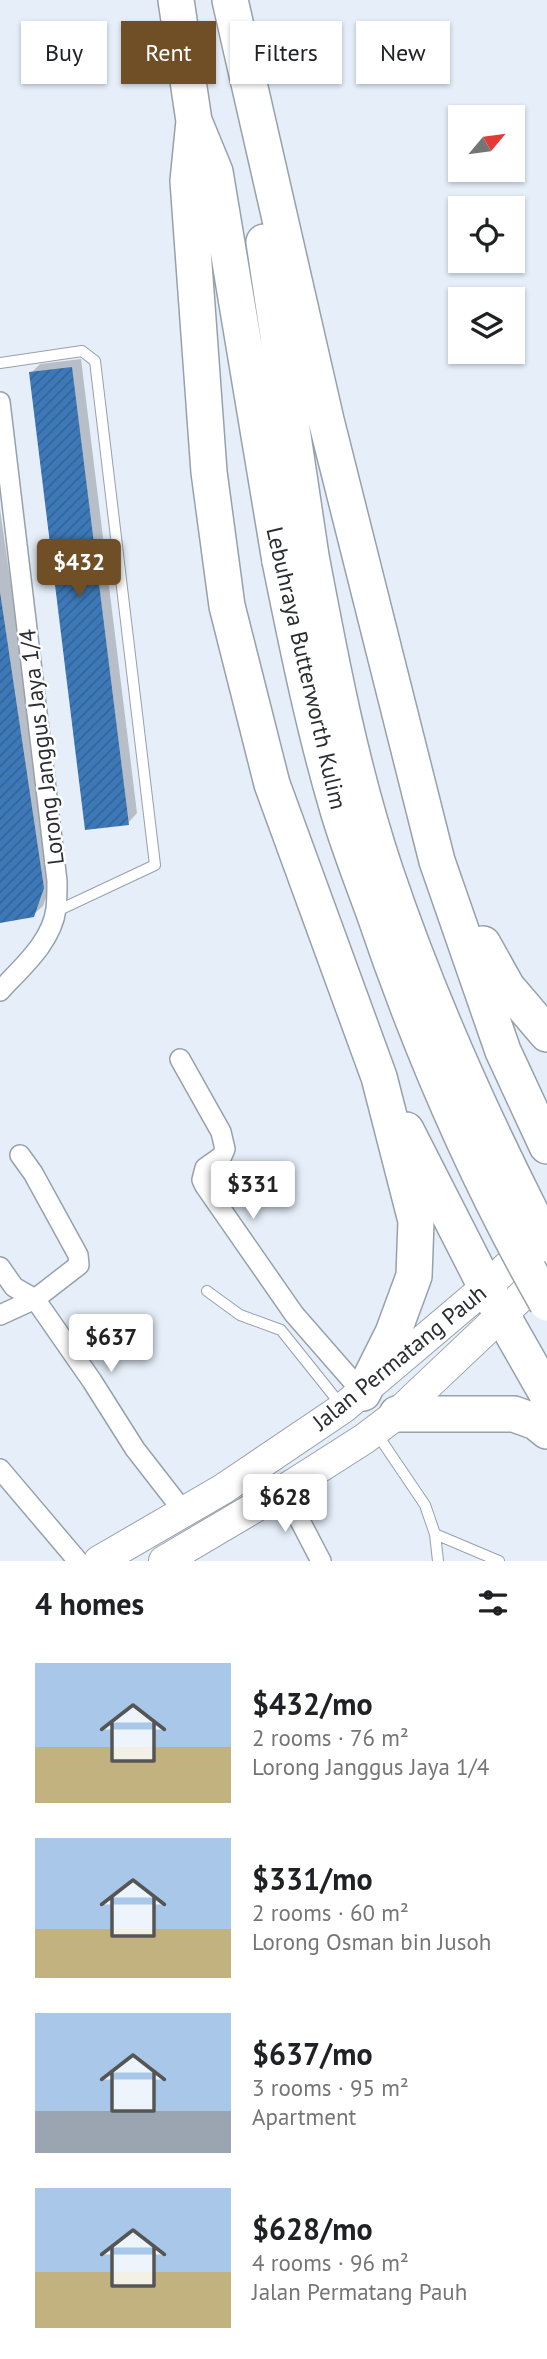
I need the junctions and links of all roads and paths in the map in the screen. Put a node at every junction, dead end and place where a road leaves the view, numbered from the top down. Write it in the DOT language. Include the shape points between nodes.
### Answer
graph roads {
  1 [pos="176,0"];
  2 [pos="229,0"];
  3 [pos="194,121"];
  4 [pos="0,363"];
  5 [pos="0,402"];
  6 [pos="295,559"];
  7 [pos="437,861"];
  8 [pos="56,912"];
  9 [pos="0,991"];
  10 [pos="547,1034"];
  11 [pos="180,1059"];
  12 [pos="379,1077"];
  13 [pos="547,1146"];
  14 [pos="20,1155"];
  15 [pos="547,1228"];
  16 [pos="547,1244"];
  17 [pos="0,1267"];
  18 [pos="547,1272"];
  19 [pos="207,1291"];
  20 [pos="35,1299"];
  21 [pos="494,1301"];
  22 [pos="547,1303"];
  23 [pos="0,1315"];
  24 [pos="547,1394"];
  25 [pos="353,1401"];
  26 [pos="386,1422"];
  27 [pos="547,1431"];
  28 [pos="0,1469"];
  29 [pos="284,1490"];
  30 [pos="184,1512"];
  31 [pos="435,1534"];
  32 [pos="169,1560"];
  33 [pos="78,1561"];
  34 [pos="99,1561"];
  35 [pos="321,1561"];
  36 [pos="438,1561"];
  37 [pos="499,1561"];
  1 -- 3 [label="highway, Lebuhraya Butterworth Kulim"];
  2 -- 6 [label="highway, Lebuhraya Butterworth Kulim"];
  2 -- 7 [label="highway" via="326,420"];
  3 -- 6 [label="highway, Lebuhraya Butterworth Kulim" via="215,172"];
  3 -- 12 [label="highway" via="188,181 209,472 227,606 272,784"];
  4 -- 8 [label="lane" via="82,351 95,361 155,864"];
  5 -- 8 [label="street, Lorong Janggus Jaya 1/4" via="57,881"];
  6 -- 16 [label="highway, Lebuhraya Butterworth Kulim, bridge" via="385,870 443,1024"];
  6 -- 22 [label="highway, Lebuhraya Butterworth Kulim, bridge" via="295,637 338,810 400,989 496,1210"];
  7 -- 10 [label="highway" via="507,987"];
  7 -- 13 [label="highway" via="503,1051"];
  8 -- 9 [label="street, Lorong Janggus Jaya 1/4" via="34,955"];
  11 -- 25 [label="street" via="225,1143 222,1156 205,1168 205,1186"];
  12 -- 21 [label="highway"];
  12 -- 25 [label="highway" via="416,1221 414,1276 393,1333"];
  14 -- 20 [label="street" via="78,1255 79,1265 72,1273"];
  15 -- 21 [label="main road, Jalan Permatang Pauh"];
  17 -- 20 [label="street" via="14,1287"];
  18 -- 21 [label="main road, Jalan Permatang Pauh"];
  19 -- 25 [label="lane" via="240,1315 281,1330"];
  20 -- 23 [label="street"];
  20 -- 30 [label="street" via="135,1449"];
  21 -- 24 [label="highway"];
  21 -- 25 [label="main road, Jalan Permatang Pauh"];
  21 -- 26 [label="main road, Jalan Permatang Pauh"];
  25 -- 30 [label="main road, Jalan Permatang Pauh"];
  26 -- 27 [label="highway" via="514,1414"];
  26 -- 29 [label="main road, Jalan Permatang Pauh"];
  26 -- 31 [label="lane"];
  28 -- 33 [label="street"];
  29 -- 32 [label="main road, Jalan Permatang Pauh"];
  29 -- 35 [label="street"];
  30 -- 34 [label="main road, Jalan Permatang Pauh"];
  31 -- 36 [label="lane"];
  31 -- 37 [label="lane"];
}
